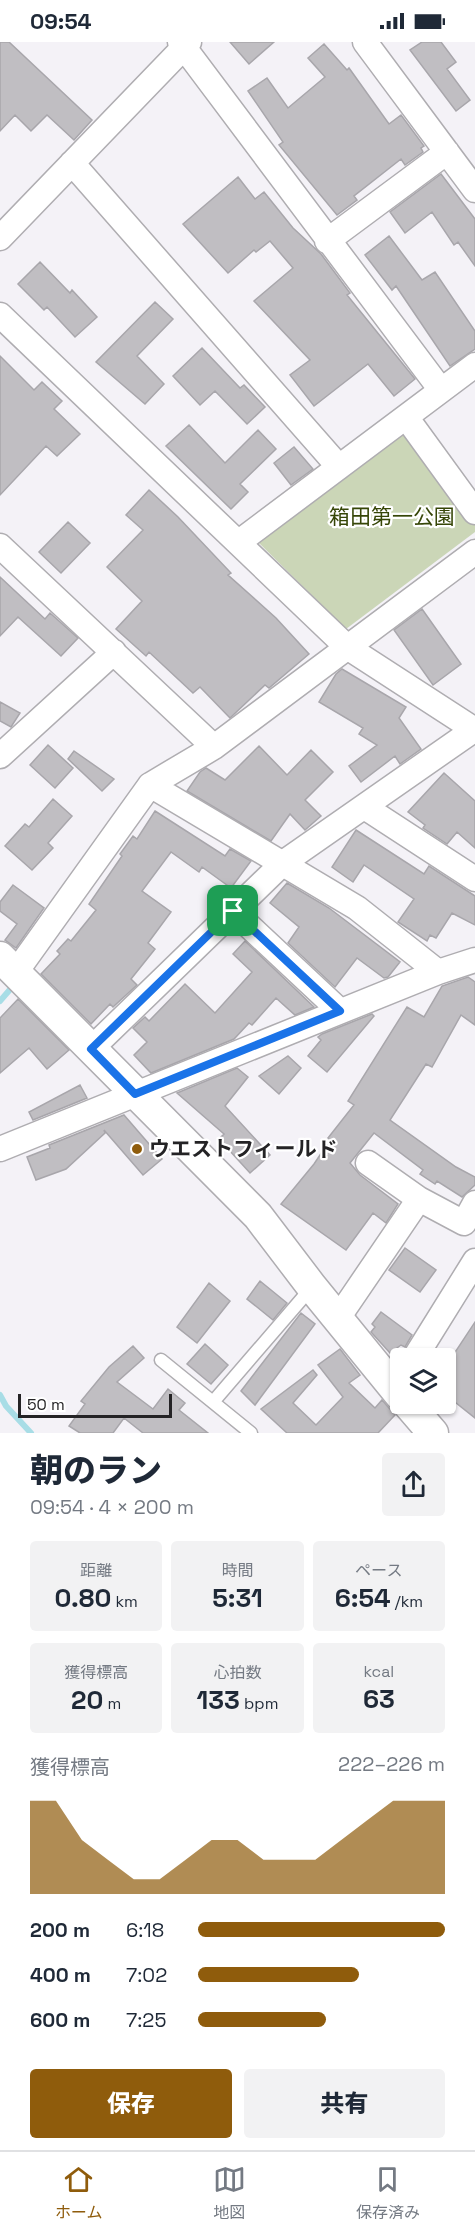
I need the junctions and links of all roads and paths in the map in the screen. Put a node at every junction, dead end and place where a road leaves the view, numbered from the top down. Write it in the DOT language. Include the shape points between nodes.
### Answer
graph roads {
  1 [pos="365,42"];
  2 [pos="184,44"];
  3 [pos="447,152"];
  4 [pos="72,163"];
  5 [pos="475,190"];
  6 [pos="0,238"];
  7 [pos="327,241"];
  8 [pos="0,315"];
  9 [pos="475,365"];
  10 [pos="441,390"];
  11 [pos="406,417"];
  12 [pos="339,467"];
  13 [pos="475,513"];
  14 [pos="238,542"];
  15 [pos="0,546"];
  16 [pos="475,552"];
  17 [pos="347,647"];
  18 [pos="114,652"];
  19 [pos="475,730"];
  20 [pos="214,747"];
  21 [pos="0,756"];
  22 [pos="150,785"];
  23 [pos="366,807"];
  24 [pos="283,863"];
  25 [pos="475,879"];
  26 [pos="233,911"];
  27 [pos="474,962"];
  28 [pos="8,964"];
  29 [pos="438,972"];
  30 [pos="340,1011"];
  31 [pos="91,1049"];
  32 [pos="135,1094"];
  33 [pos="0,1149"];
  34 [pos="368,1164"];
  35 [pos="419,1199"];
  36 [pos="470,1213"];
  37 [pos="475,1260"];
  38 [pos="312,1287"];
  39 [pos="338,1318"];
  40 [pos="421,1348"];
  41 [pos="161,1360"];
  42 [pos="390,1379"];
  43 [pos="213,1402"];
  44 [pos="418,1414"];
  45 [pos="251,1433"];
  46 [pos="432,1433"];
  1 -- 3 [label="street"];
  2 -- 4 [label="street"];
  2 -- 7 [label="street"];
  3 -- 5 [label="street"];
  3 -- 7 [label="street"];
  4 -- 6 [label="street"];
  4 -- 12 [label="street"];
  7 -- 10 [label="street"];
  8 -- 14 [label="street"];
  9 -- 10 [label="street"];
  10 -- 11 [label="street"];
  11 -- 12 [label="street"];
  11 -- 13 [label="street"];
  12 -- 14 [label="street"];
  14 -- 17 [label="street"];
  15 -- 18 [label="street"];
  16 -- 17 [label="street"];
  17 -- 19 [label="street"];
  17 -- 20 [label="street"];
  18 -- 20 [label="street"];
  18 -- 21 [label="street"];
  19 -- 23 [label="street"];
  20 -- 22 [label="street"];
  22 -- 24 [label="street"];
  22 -- 28 [label="street"];
  23 -- 24 [label="street"];
  23 -- 25 [label="street"];
  24 -- 26 [label="street"];
  24 -- 29 [label="street" via="357,908"];
  26 -- 30 [label="street"];
  26 -- 31 [label="street"];
  27 -- 29 [label="street"];
  28 -- 31 [label="street"];
  29 -- 30 [label="street"];
  30 -- 32 [label="street"];
  31 -- 32 [label="street"];
  32 -- 33 [label="street"];
  32 -- 38 [label="street" via="258,1216"];
  34 -- 35 [label="street"];
  35 -- 36 [label="street"];
  35 -- 39 [label="street"];
  36 -- 37 [label="street" via="469,1251"];
  37 -- 40 [label="street"];
  38 -- 39 [label="street"];
  38 -- 43 [label="lane"];
  39 -- 42 [label="street"];
  41 -- 43 [label="lane"];
  43 -- 45 [label="lane"];
  44 -- 46 [label="street"];
}
